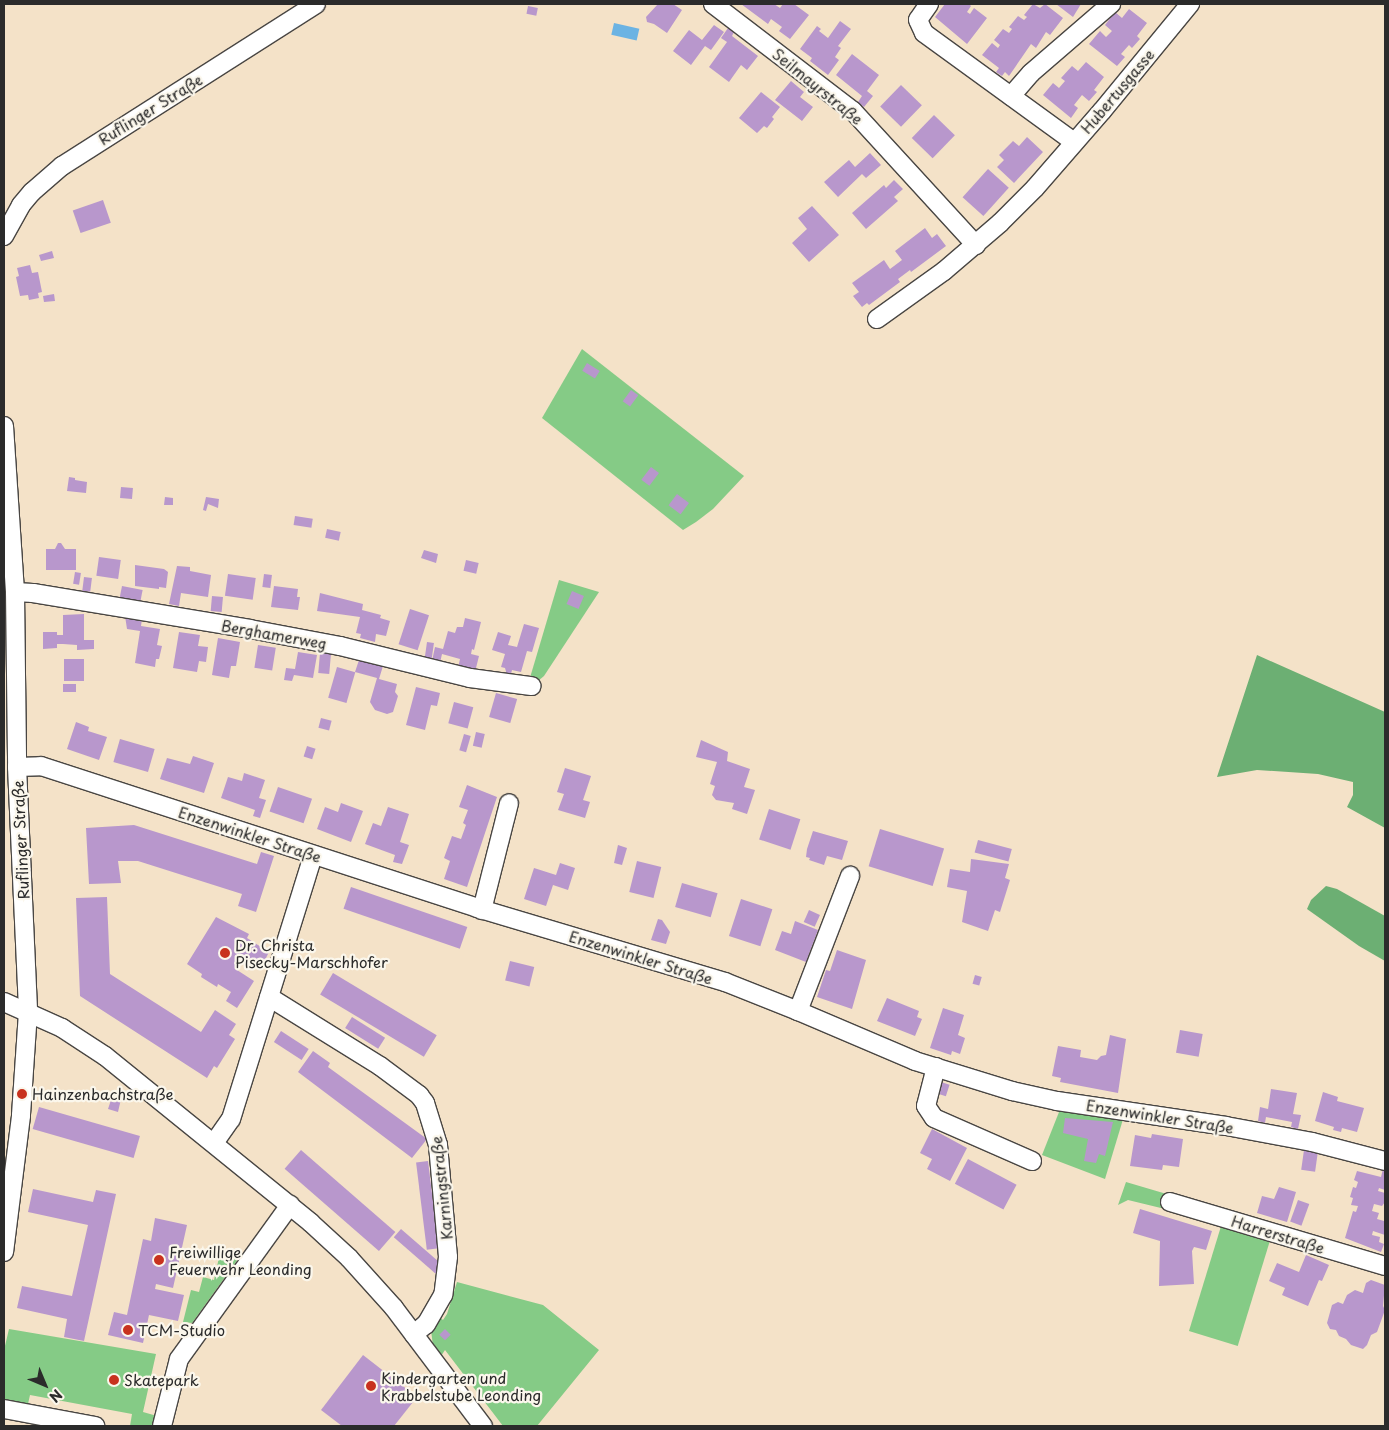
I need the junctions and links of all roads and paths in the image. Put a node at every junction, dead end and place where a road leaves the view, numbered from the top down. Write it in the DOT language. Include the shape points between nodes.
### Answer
graph roads {
  1 [pos="316,4"];
  2 [pos="713,4"];
  3 [pos="929,4"];
  4 [pos="1112,4"];
  5 [pos="1184,6"];
  6 [pos="1011,96"];
  7 [pos="1074,142"];
  8 [pos="6,224"];
  9 [pos="976,245"];
  10 [pos="877,319"];
  11 [pos="4,426"];
  12 [pos="15,592"];
  13 [pos="531,686"];
  14 [pos="17,766"];
  15 [pos="509,803"];
  16 [pos="313,855"];
  17 [pos="850,876"];
  18 [pos="482,910"];
  19 [pos="269,997"];
  20 [pos="4,1002"];
  21 [pos="798,1011"];
  22 [pos="28,1012"];
  23 [pos="936,1067"];
  24 [pos="214,1143"];
  25 [pos="1032,1161"];
  26 [pos="1385,1161"];
  27 [pos="1170,1202"];
  28 [pos="290,1205"];
  29 [pos="4,1252"];
  30 [pos="1385,1266"];
  31 [pos="414,1334"];
  32 [pos="4,1409"];
  33 [pos="95,1426"];
  34 [pos="162,1426"];
  35 [pos="483,1426"];
  1 -- 8 [label="street, Ruflinger Straße" via="62,166 32,192"];
  2 -- 9 [label="street, Seilmayrstraße" via="853,111"];
  3 -- 6 [label="street, Hubertusgasse" via="918,20 924,33"];
  4 -- 6 [label="street" via="1031,73"];
  5 -- 7 [label="street, Hubertusgasse"];
  6 -- 7 [label="street, Hubertusgasse"];
  7 -- 9 [label="street" via="1035,188"];
  9 -- 10 [label="street"];
  11 -- 12 [label="street, Ruflinger Straße"];
  12 -- 13 [label="street, Berghamerweg" via="250,629 340,646 470,678"];
  12 -- 14 [label="street, Ruflinger Straße"];
  14 -- 16 [label="street, Enzenwinkler Straße" via="41,766"];
  14 -- 22 [label="street, Ruflinger Straße"];
  15 -- 18 [label="street"];
  16 -- 18 [label="street, Enzenwinkler Straße"];
  16 -- 19 [label="street"];
  17 -- 21 [label="street"];
  18 -- 21 [label="street, Enzenwinkler Straße" via="678,967"];
  19 -- 24 [label="street" via="232,1118"];
  19 -- 31 [label="street, Karningstraße" via="380,1066 425,1103 438,1145 448,1257 443,1296 426,1324"];
  20 -- 22 [label="street"];
  21 -- 23 [label="street, Enzenwinkler Straße"];
  22 -- 24 [label="street" via="98,1050"];
  22 -- 29 [label="street, Ruflinger Straße" via="21,1116"];
  23 -- 25 [label="street" via="926,1106 934,1118"];
  23 -- 26 [label="street, Enzenwinkler Straße" via="1012,1091 1057,1101 1326,1144"];
  24 -- 28 [label="street"];
  27 -- 30 [label="street, Harrerstraße"];
  28 -- 31 [label="street" via="349,1258"];
  28 -- 34 [label="street" via="179,1359"];
  31 -- 35 [label="street"];
  32 -- 33 [label="street"];
}
